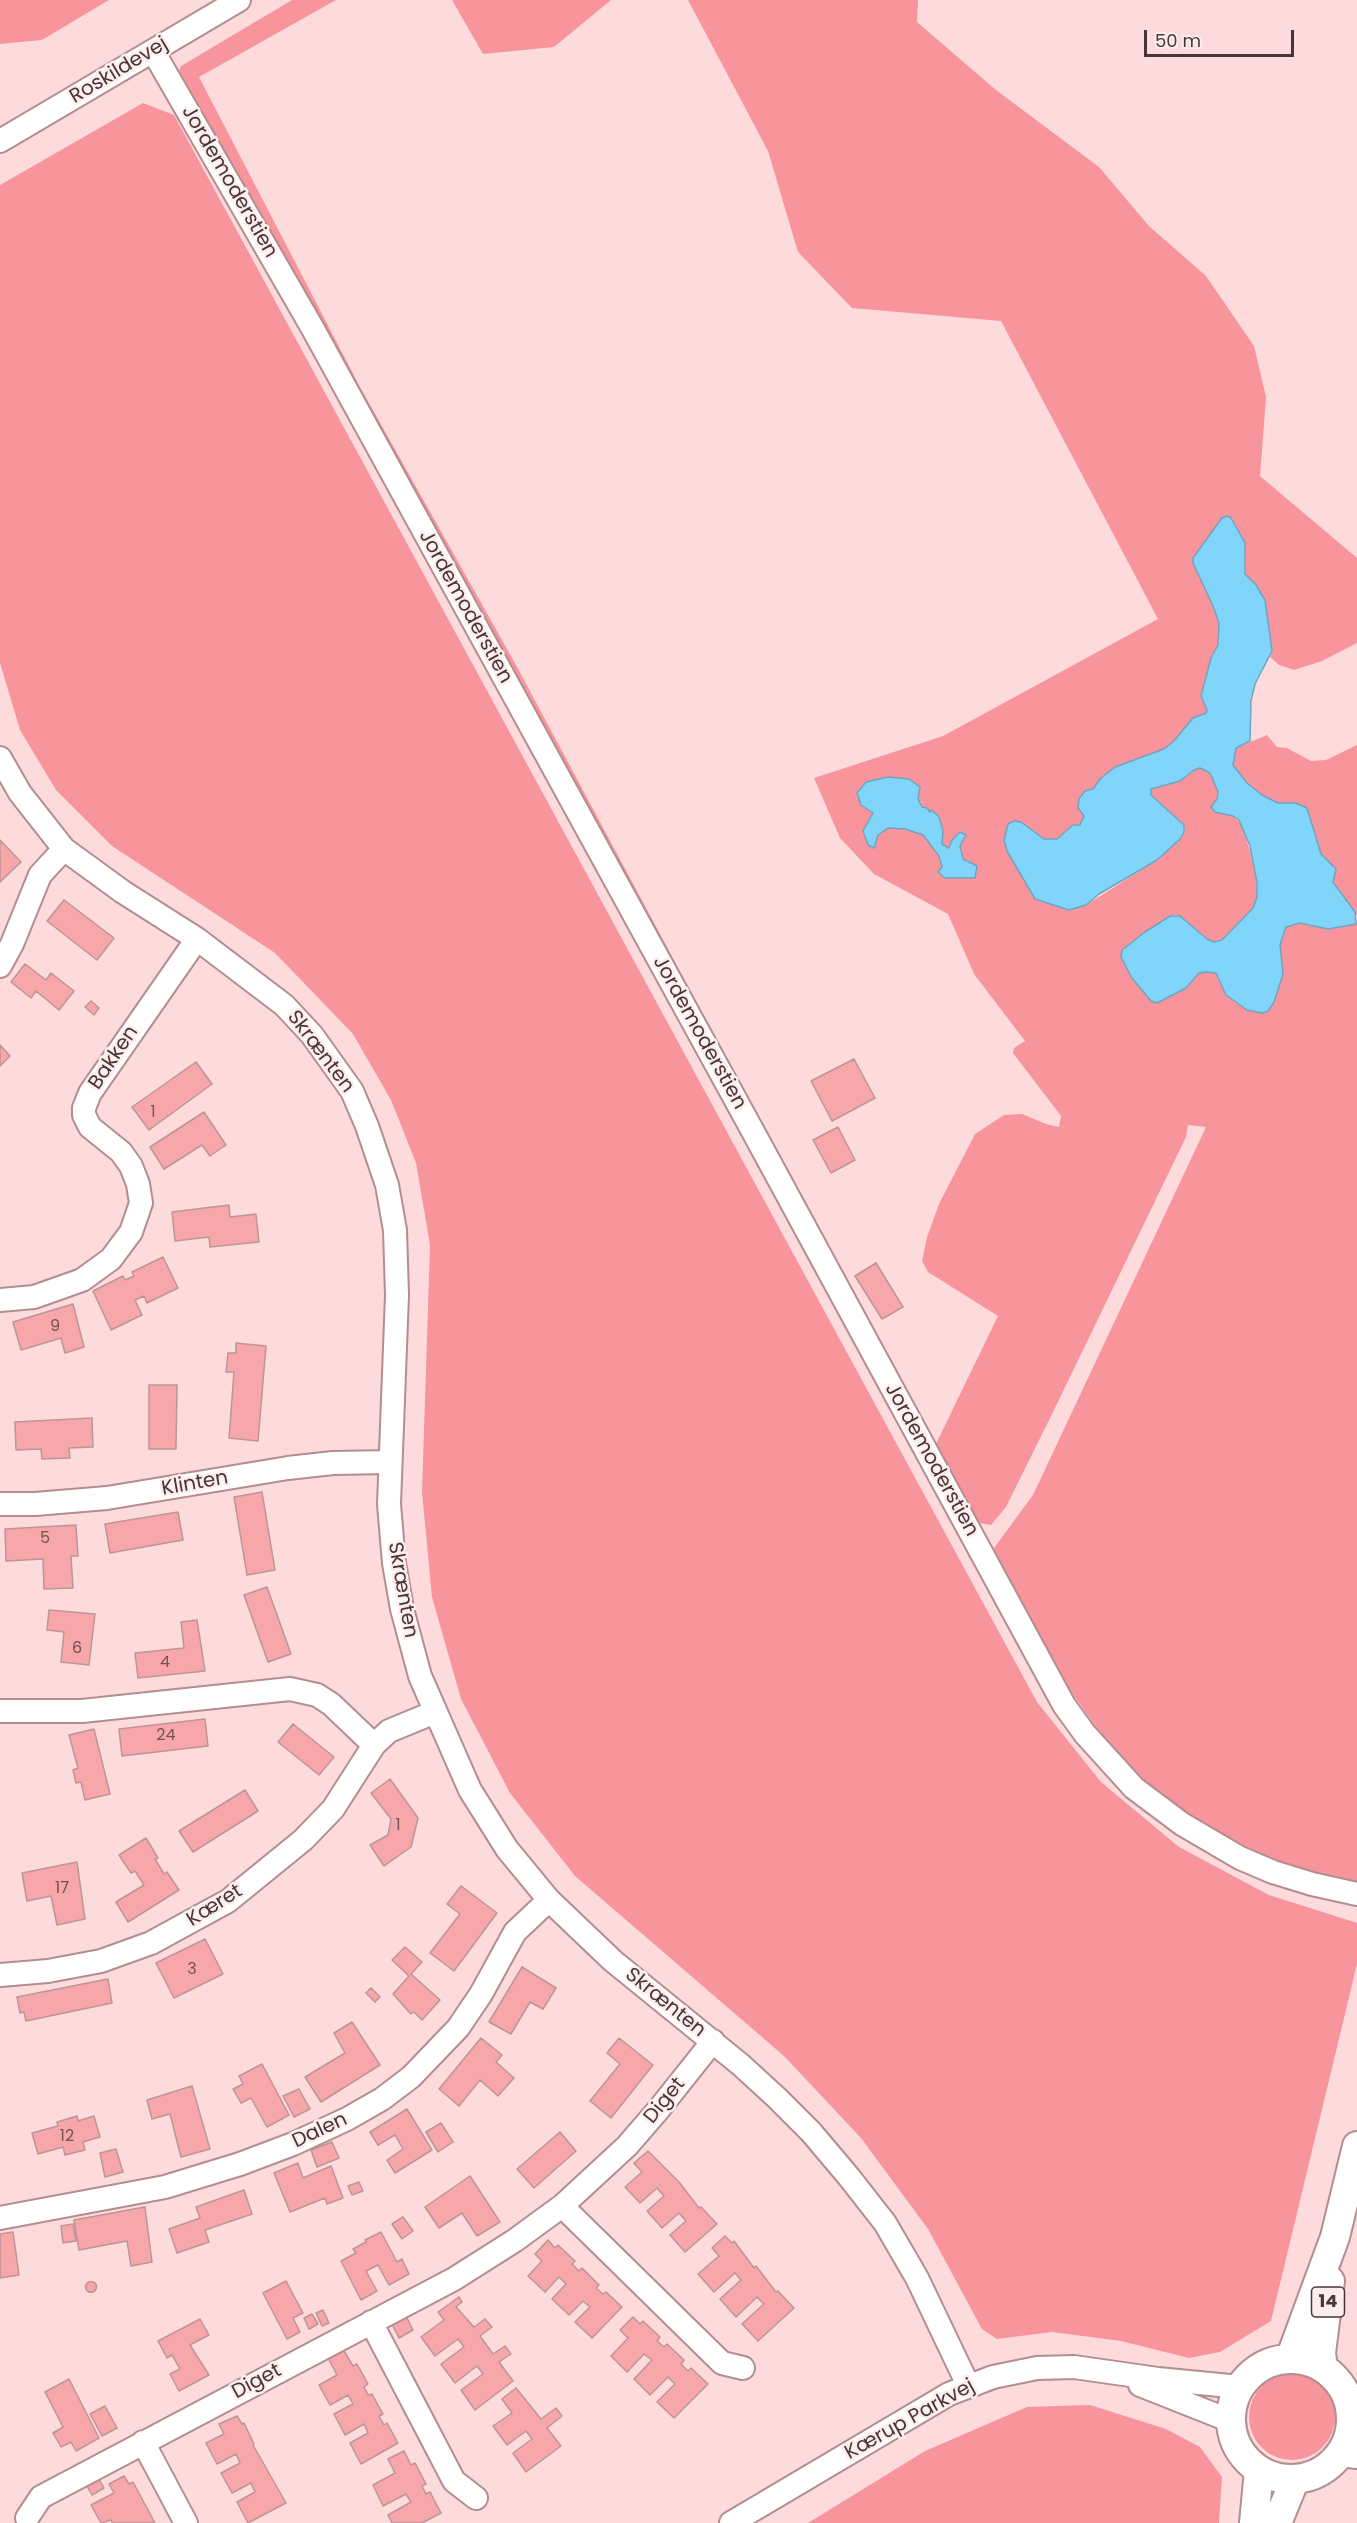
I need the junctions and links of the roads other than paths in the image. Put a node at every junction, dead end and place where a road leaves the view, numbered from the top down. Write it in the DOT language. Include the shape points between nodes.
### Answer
graph roads {
  1 [pos="239,0"];
  2 [pos="153,51"];
  3 [pos="0,141"];
  4 [pos="0,758"];
  5 [pos="64,849"];
  6 [pos="196,939"];
  7 [pos="0,966"];
  8 [pos="0,1300"];
  9 [pos="390,1462"];
  10 [pos="0,1504"];
  11 [pos="0,1710"];
  12 [pos="435,1712"];
  13 [pos="374,1745"];
  14 [pos="1357,1894"];
  15 [pos="549,1900"];
  16 [pos="0,1975"];
  17 [pos="712,2041"];
  18 [pos="1357,2146"];
  19 [pos="562,2206"];
  20 [pos="0,2218"];
  21 [pos="1335,2237"];
  22 [pos="371,2322"];
  23 [pos="1290,2359"];
  24 [pos="743,2368"];
  25 [pos="1323,2368"];
  26 [pos="1105,2372"];
  27 [pos="968,2385"];
  28 [pos="1240,2387"];
  29 [pos="1231,2421"];
  30 [pos="143,2442"];
  31 [pos="1351,2444"];
  32 [pos="1259,2470"];
  33 [pos="1295,2479"];
  34 [pos="476,2498"];
  35 [pos="27,2518"];
  36 [pos="186,2523"];
  37 [pos="731,2523"];
  38 [pos="1254,2523"];
  39 [pos="1277,2523"];
  1 -- 2 [label="street, Roskildevej"];
  2 -- 3 [label="street, Roskildevej"];
  2 -- 14 [label="street, Jordemoderstien" via="313,328 1064,1705 1134,1788 1182,1824 1240,1858 1273,1872"];
  4 -- 5 [label="street, Skrænten" via="20,793"];
  5 -- 6 [label="street, Skrænten"];
  5 -- 7 [label="street" via="40,875"];
  6 -- 8 [label="street, Bakken" via="90,1093 84,1108 90,1127 121,1152 138,1184 141,1203 131,1232 111,1258 82,1280 34,1297"];
  6 -- 9 [label="street, Skrænten" via="284,1005 312,1035 352,1091 370,1135 387,1185 395,1230 397,1295"];
  9 -- 10 [label="street, Klinten" via="288,1468 107,1498"];
  9 -- 12 [label="street, Skrænten" via="389,1504 402,1609"];
  11 -- 13 [label="street" via="82,1711 290,1689 317,1695 331,1704"];
  12 -- 13 [label="street, Kæret" via="389,1731"];
  12 -- 15 [label="street, Skrænten" via="488,1820"];
  13 -- 16 [label="street, Kæret" via="333,1809 303,1840 228,1901 151,1943 101,1961"];
  15 -- 17 [label="street, Skrænten" via="613,1961"];
  15 -- 20 [label="street, Dalen" via="515,1932 458,2028 411,2077 382,2099 347,2119 240,2164 165,2187"];
  17 -- 19 [label="street, Diget" via="627,2146"];
  17 -- 27 [label="street, Skrænten" via="811,2132 885,2223 922,2287"];
  18 -- 21 [label="main road, 14"];
  19 -- 22 [label="street, Diget" via="454,2279"];
  19 -- 24 [label="street" via="722,2363"];
  21 -- 23 [label="main road, 14"];
  21 -- 25 [label="main road, 14" via="1321,2353"];
  22 -- 30 [label="street, Diget"];
  22 -- 34 [label="street" via="454,2481"];
  23 -- 25 [label="main road"];
  23 -- 28 [label="main road" via="1262,2367"];
  25 -- 31 [label="main road" via="1347,2397"];
  26 -- 27 [label="street, Kærup Parkvej" via="1074,2367 1037,2368"];
  26 -- 28 [label="street, Kærup Parkvej"];
  26 -- 29 [label="street, Kærup Parkvej"];
  27 -- 37 [label="street, Kærup Parkvej"];
  28 -- 29 [label="main road"];
  29 -- 32 [label="main road" via="1239,2449"];
  30 -- 35 [label="street, Diget" via="41,2497"];
  30 -- 36 [label="street"];
  31 -- 33 [label="main road" via="1320,2472"];
  32 -- 33 [label="main road"];
  32 -- 38 [label="main road"];
  33 -- 39 [label="main road"];
}
